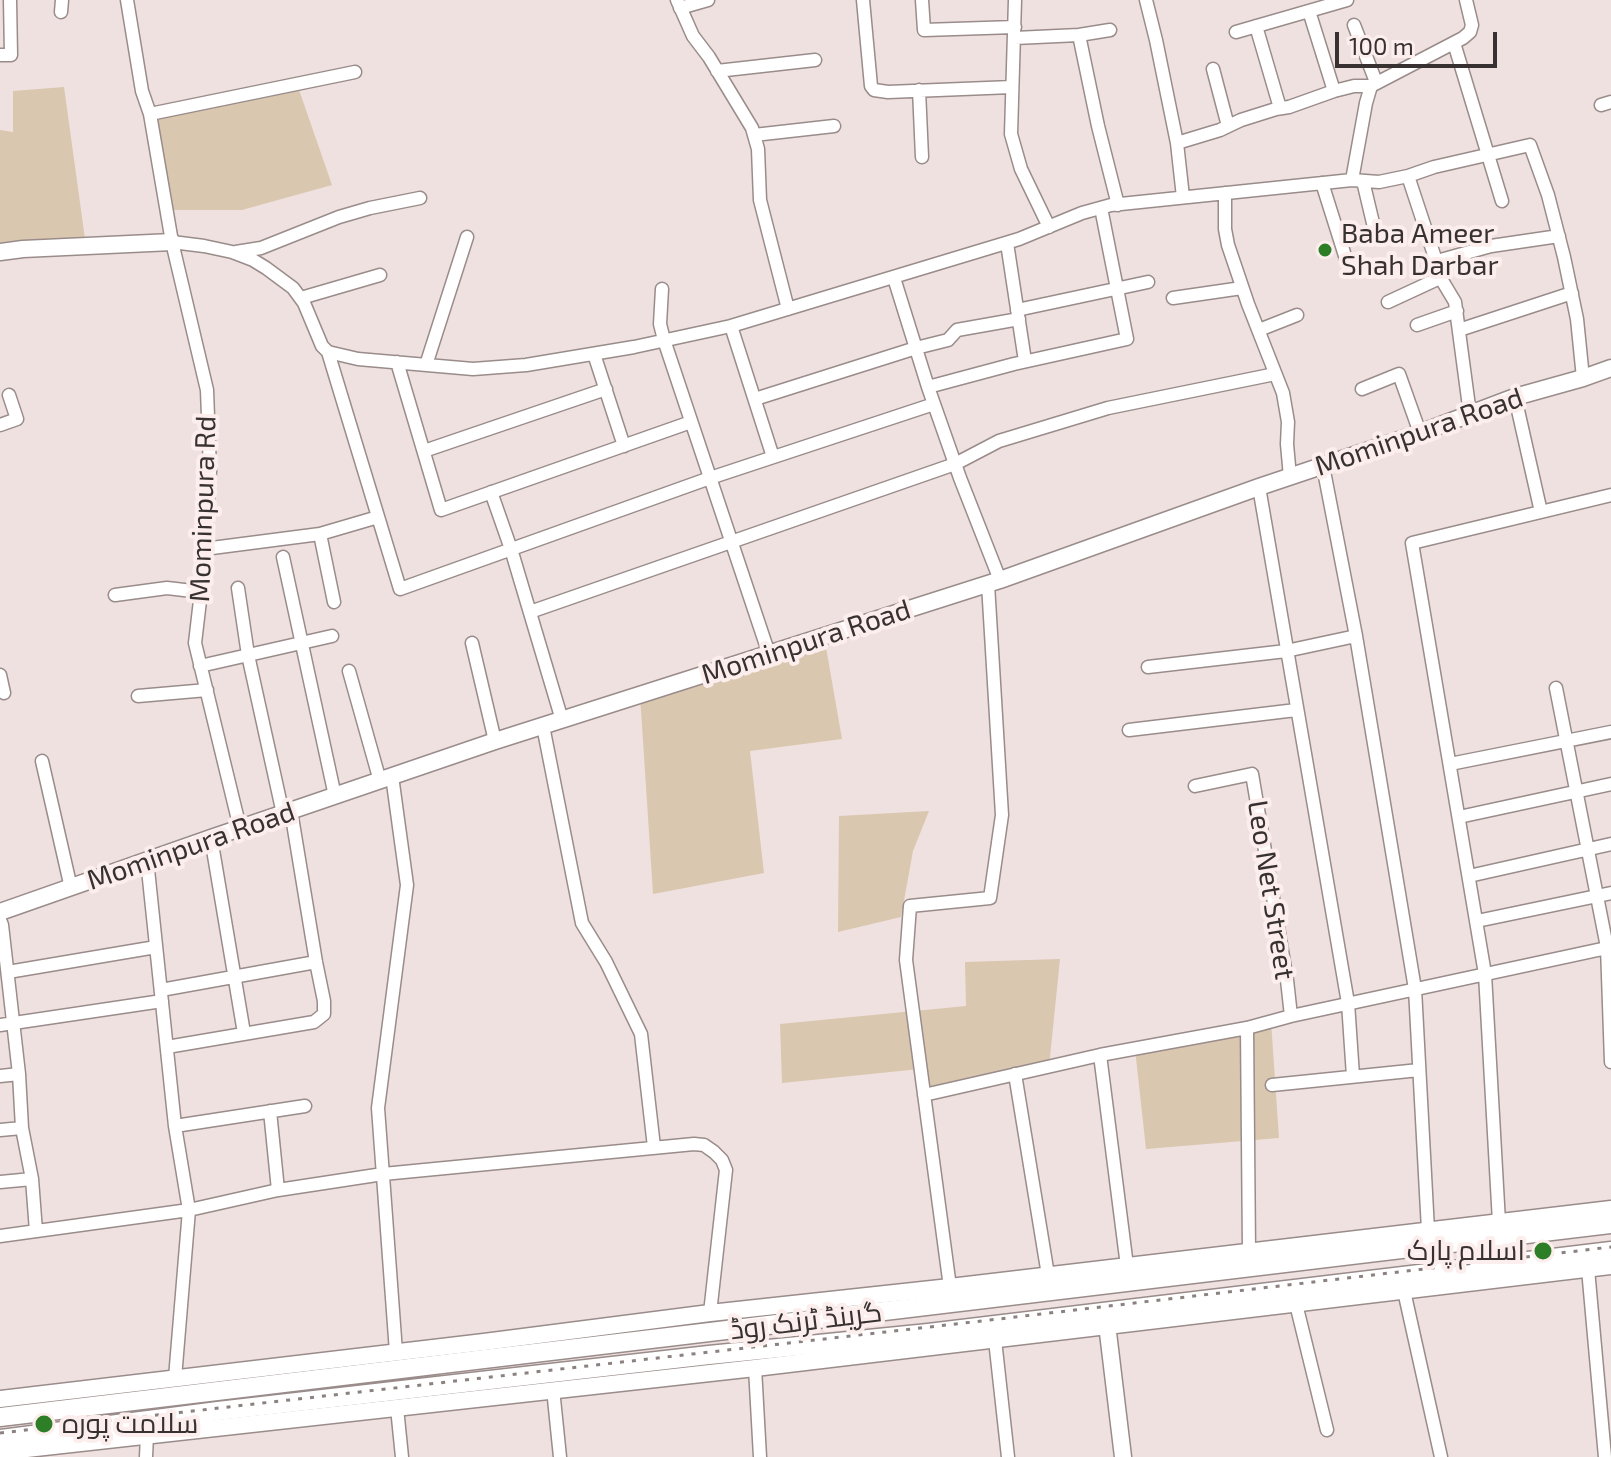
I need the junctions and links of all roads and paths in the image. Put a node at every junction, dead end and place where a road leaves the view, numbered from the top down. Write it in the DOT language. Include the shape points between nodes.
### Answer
graph roads {
  1 [pos="10,0"];
  2 [pos="127,0"];
  3 [pos="708,0"];
  4 [pos="863,0"];
  5 [pos="922,0"];
  6 [pos="1015,0"];
  7 [pos="1146,0"];
  8 [pos="1347,0"];
  9 [pos="1466,0"];
  10 [pos="678,4"];
  11 [pos="1309,11"];
  12 [pos="1354,25"];
  13 [pos="1256,26"];
  14 [pos="1110,30"];
  15 [pos="1015,32"];
  16 [pos="1236,32"];
  17 [pos="1079,35"];
  18 [pos="1454,43"];
  19 [pos="0,55"];
  20 [pos="815,60"];
  21 [pos="1213,69"];
  22 [pos="717,71"];
  23 [pos="355,72"];
  24 [pos="1374,84"];
  25 [pos="1012,87"];
  26 [pos="919,90"];
  27 [pos="1334,91"];
  28 [pos="1280,108"];
  29 [pos="150,114"];
  30 [pos="834,126"];
  31 [pos="1228,126"];
  32 [pos="754,135"];
  33 [pos="1177,143"];
  34 [pos="1489,154"];
  35 [pos="922,157"];
  36 [pos="1408,176"];
  37 [pos="1358,180"];
  38 [pos="1322,183"];
  39 [pos="1225,193"];
  40 [pos="1183,197"];
  41 [pos="420,198"];
  42 [pos="1502,201"];
  43 [pos="1118,205"];
  44 [pos="1101,208"];
  45 [pos="1373,223"];
  46 [pos="1049,227"];
  47 [pos="1559,236"];
  48 [pos="467,237"];
  49 [pos="172,242"];
  50 [pos="1007,243"];
  51 [pos="0,252"];
  52 [pos="232,252"];
  53 [pos="1346,259"];
  54 [pos="1437,261"];
  55 [pos="380,275"];
  56 [pos="1442,277"];
  57 [pos="894,278"];
  58 [pos="1148,282"];
  59 [pos="1117,288"];
  60 [pos="1242,288"];
  61 [pos="662,289"];
  62 [pos="1572,293"];
  63 [pos="301,298"];
  64 [pos="1173,298"];
  65 [pos="1388,302"];
  66 [pos="788,309"];
  67 [pos="1457,311"];
  68 [pos="1018,315"];
  69 [pos="1297,315"];
  70 [pos="1417,325"];
  71 [pos="731,326"];
  72 [pos="1259,330"];
  73 [pos="1459,330"];
  74 [pos="664,340"];
  75 [pos="916,348"];
  76 [pos="328,352"];
  77 [pos="594,354"];
  78 [pos="1025,361"];
  79 [pos="397,362"];
  80 [pos="426,365"];
  81 [pos="1611,368"];
  82 [pos="1275,374"];
  83 [pos="1583,378"];
  84 [pos="928,387"];
  85 [pos="606,389"];
  86 [pos="1362,389"];
  87 [pos="9,395"];
  88 [pos="1515,397"];
  89 [pos="755,399"];
  90 [pos="934,404"];
  91 [pos="1470,414"];
  92 [pos="691,422"];
  93 [pos="0,425"];
  94 [pos="1420,433"];
  95 [pos="624,446"];
  96 [pos="424,451"];
  97 [pos="773,457"];
  98 [pos="955,464"];
  99 [pos="1323,466"];
  100 [pos="1290,477"];
  101 [pos="710,478"];
  102 [pos="1259,487"];
  103 [pos="491,492"];
  104 [pos="1611,495"];
  105 [pos="1541,512"];
  106 [pos="378,517"];
  107 [pos="320,534"];
  108 [pos="732,542"];
  109 [pos="204,549"];
  110 [pos="511,549"];
  111 [pos="283,557"];
  112 [pos="994,582"];
  113 [pos="238,588"];
  114 [pos="201,592"];
  115 [pos="115,595"];
  116 [pos="334,602"];
  117 [pos="530,612"];
  118 [pos="332,636"];
  119 [pos="1356,636"];
  120 [pos="301,643"];
  121 [pos="472,643"];
  122 [pos="1286,651"];
  123 [pos="769,654"];
  124 [pos="248,655"];
  125 [pos="200,666"];
  126 [pos="1148,667"];
  127 [pos="349,671"];
  128 [pos="0,675"];
  129 [pos="1556,688"];
  130 [pos="207,690"];
  131 [pos="4,693"];
  132 [pos="138,696"];
  133 [pos="1296,710"];
  134 [pos="562,720"];
  135 [pos="543,726"];
  136 [pos="1129,730"];
  137 [pos="1611,732"];
  138 [pos="495,741"];
  139 [pos="1566,741"];
  140 [pos="42,761"];
  141 [pos="1450,764"];
  142 [pos="386,778"];
  143 [pos="1611,784"];
  144 [pos="1195,786"];
  145 [pos="1576,792"];
  146 [pos="335,796"];
  147 [pos="287,812"];
  148 [pos="1459,817"];
  149 [pos="240,828"];
  150 [pos="211,838"];
  151 [pos="1611,844"];
  152 [pos="1588,849"];
  153 [pos="147,860"];
  154 [pos="1469,876"];
  155 [pos="71,888"];
  156 [pos="1611,893"];
  157 [pos="1597,896"];
  158 [pos="0,912"];
  159 [pos="0,920"];
  160 [pos="1477,921"];
  161 [pos="156,947"];
  162 [pos="1609,947"];
  163 [pos="316,962"];
  164 [pos="8,972"];
  165 [pos="1485,974"];
  166 [pos="234,977"];
  167 [pos="1415,989"];
  168 [pos="161,996"];
  169 [pos="1348,1003"];
  170 [pos="1291,1016"];
  171 [pos="1610,1021"];
  172 [pos="6,1025"];
  173 [pos="1247,1028"];
  174 [pos="244,1033"];
  175 [pos="167,1047"];
  176 [pos="1100,1055"];
  177 [pos="1611,1062"];
  178 [pos="1419,1070"];
  179 [pos="19,1074"];
  180 [pos="1015,1074"];
  181 [pos="0,1076"];
  182 [pos="1353,1076"];
  183 [pos="1272,1085"];
  184 [pos="924,1095"];
  185 [pos="305,1106"];
  186 [pos="270,1111"];
  187 [pos="175,1126"];
  188 [pos="22,1128"];
  189 [pos="0,1130"];
  190 [pos="654,1147"];
  191 [pos="383,1174"];
  192 [pos="32,1179"];
  193 [pos="0,1182"];
  194 [pos="278,1190"];
  195 [pos="1611,1209"];
  196 [pos="189,1210"];
  197 [pos="1499,1222"];
  198 [pos="1611,1224"];
  199 [pos="1428,1230"];
  200 [pos="36,1231"];
  201 [pos="0,1236"];
  202 [pos="1249,1251"];
  203 [pos="1611,1251"];
  204 [pos="1127,1266"];
  205 [pos="1611,1266"];
  206 [pos="1588,1269"];
  207 [pos="1048,1275"];
  208 [pos="950,1287"];
  209 [pos="1404,1291"];
  210 [pos="1296,1304"];
  211 [pos="925,1307"];
  212 [pos="710,1313"];
  213 [pos="1107,1319"];
  214 [pos="929,1340"];
  215 [pos="995,1340"];
  216 [pos="396,1352"];
  217 [pos="755,1368"];
  218 [pos="175,1378"];
  219 [pos="1605,1381"];
  220 [pos="553,1389"];
  221 [pos="0,1399"];
  222 [pos="397,1408"];
  223 [pos="251,1416"];
  224 [pos="0,1417"];
  225 [pos="1327,1430"];
  226 [pos="147,1435"];
  227 [pos="0,1439"];
  228 [pos="12,1453"];
  229 [pos="146,1457"];
  230 [pos="402,1457"];
  231 [pos="560,1457"];
  232 [pos="760,1457"];
  233 [pos="1008,1457"];
  234 [pos="1123,1457"];
  235 [pos="1441,1457"];
  236 [pos="1605,1457"];
  1 -- 19 [label="street" via="11,55"];
  2 -- 29 [label="street, Mominpura Rd"];
  3 -- 10 [label="street"];
  4 -- 26 [label="street" via="871,86 881,92"];
  5 -- 15 [label="street" via="924,30"];
  6 -- 15 [label="street"];
  7 -- 33 [label="street"];
  8 -- 11 [label="street"];
  9 -- 18 [label="street" via="1472,25"];
  10 -- 22 [label="street"];
  11 -- 13 [label="street"];
  11 -- 27 [label="street"];
  12 -- 24 [label="street"];
  13 -- 16 [label="street"];
  13 -- 28 [label="street"];
  14 -- 17 [label="street"];
  15 -- 17 [label="street"];
  15 -- 25 [label="street"];
  17 -- 43 [label="street"];
  18 -- 24 [label="street"];
  18 -- 34 [label="street"];
  20 -- 22 [label="street"];
  21 -- 31 [label="street"];
  22 -- 32 [label="street"];
  23 -- 29 [label="street"];
  24 -- 27 [label="street"];
  24 -- 37 [label="street" via="1366,103"];
  25 -- 26 [label="street"];
  25 -- 46 [label="street" via="1014,151"];
  26 -- 35 [label="street"];
  27 -- 28 [label="street"];
  28 -- 31 [label="street"];
  29 -- 49 [label="street, Mominpura Rd"];
  30 -- 32 [label="street"];
  31 -- 33 [label="street"];
  32 -- 66 [label="street" via="760,200"];
  33 -- 40 [label="street"];
  34 -- 36 [label="street"];
  34 -- 42 [label="street"];
  34 -- 47 [label="street" via="1530,145"];
  36 -- 37 [label="street"];
  36 -- 54 [label="street"];
  37 -- 38 [label="street"];
  37 -- 45 [label="street"];
  38 -- 39 [label="street"];
  38 -- 53 [label="street"];
  39 -- 40 [label="street"];
  39 -- 60 [label="street" via="1225,229"];
  40 -- 43 [label="street"];
  41 -- 52 [label="street" via="370,208 261,248"];
  43 -- 44 [label="street"];
  44 -- 46 [label="street"];
  44 -- 59 [label="street"];
  46 -- 50 [label="street"];
  47 -- 54 [label="street"];
  47 -- 62 [label="street"];
  48 -- 80 [label="street"];
  49 -- 51 [label="street"];
  49 -- 52 [label="street"];
  49 -- 109 [label="street, Mominpura Rd" via="207,390 210,471"];
  50 -- 57 [label="street"];
  50 -- 68 [label="street"];
  52 -- 63 [label="street" via="266,268"];
  54 -- 56 [label="street"];
  55 -- 63 [label="street"];
  56 -- 65 [label="street"];
  56 -- 67 [label="street"];
  57 -- 66 [label="street"];
  57 -- 75 [label="street"];
  58 -- 59 [label="street"];
  59 -- 68 [label="street"];
  59 -- 78 [label="street" via="1127,339"];
  60 -- 64 [label="street"];
  60 -- 72 [label="street"];
  61 -- 74 [label="street"];
  62 -- 73 [label="street"];
  62 -- 83 [label="street"];
  63 -- 76 [label="street"];
  66 -- 71 [label="street"];
  67 -- 70 [label="street"];
  67 -- 73 [label="street"];
  68 -- 75 [label="street" via="957,330 948,340"];
  68 -- 78 [label="street"];
  69 -- 72 [label="street"];
  71 -- 74 [label="street"];
  71 -- 89 [label="street"];
  72 -- 82 [label="street"];
  73 -- 91 [label="street"];
  74 -- 77 [label="street"];
  74 -- 92 [label="street"];
  75 -- 84 [label="street"];
  75 -- 89 [label="street"];
  76 -- 79 [label="street"];
  76 -- 106 [label="street"];
  77 -- 80 [label="street" via="473,369"];
  77 -- 85 [label="street"];
  78 -- 84 [label="street"];
  79 -- 80 [label="street"];
  79 -- 96 [label="street"];
  81 -- 83 [label="street, Mominpura Road"];
  82 -- 98 [label="street" via="1108,408 999,441"];
  82 -- 100 [label="street" via="1288,422"];
  83 -- 88 [label="street, Mominpura Road"];
  84 -- 90 [label="street"];
  85 -- 95 [label="street"];
  85 -- 96 [label="street"];
  86 -- 94 [label="street" via="1399,374"];
  87 -- 93 [label="street" via="17,419"];
  88 -- 91 [label="street, Mominpura Road"];
  88 -- 105 [label="street"];
  89 -- 97 [label="street"];
  90 -- 97 [label="street"];
  90 -- 98 [label="street"];
  91 -- 94 [label="street, Mominpura Road"];
  92 -- 95 [label="street"];
  92 -- 101 [label="street"];
  94 -- 99 [label="street, Mominpura Road"];
  95 -- 103 [label="street"];
  96 -- 103 [label="street" via="441,510"];
  97 -- 101 [label="street"];
  98 -- 108 [label="street"];
  98 -- 112 [label="street"];
  99 -- 100 [label="street, Mominpura Road"];
  99 -- 119 [label="street"];
  100 -- 102 [label="street, Mominpura Road"];
  101 -- 108 [label="street"];
  101 -- 110 [label="street"];
  102 -- 112 [label="street, Mominpura Road"];
  102 -- 122 [label="street"];
  103 -- 110 [label="street"];
  104 -- 105 [label="street"];
  105 -- 141 [label="street" via="1412,543"];
  106 -- 107 [label="street"];
  106 -- 110 [label="street" via="400,589"];
  107 -- 109 [label="street"];
  107 -- 116 [label="street"];
  108 -- 117 [label="street"];
  108 -- 123 [label="street"];
  109 -- 114 [label="street, Mominpura Rd"];
  110 -- 117 [label="street"];
  111 -- 120 [label="street"];
  112 -- 123 [label="street, Mominpura Road"];
  112 -- 184 [label="street" via="1002,815 990,898 910,906 906,960"];
  113 -- 124 [label="street"];
  114 -- 115 [label="street" via="167,588"];
  114 -- 125 [label="street, Mominpura Rd" via="195,643"];
  117 -- 134 [label="street"];
  118 -- 120 [label="street"];
  119 -- 122 [label="street"];
  119 -- 167 [label="street"];
  120 -- 124 [label="street"];
  120 -- 146 [label="street"];
  121 -- 138 [label="street"];
  122 -- 126 [label="street"];
  122 -- 133 [label="street"];
  123 -- 134 [label="street, Mominpura Road"];
  124 -- 125 [label="street"];
  124 -- 147 [label="street"];
  125 -- 130 [label="street, Mominpura Rd"];
  127 -- 142 [label="street"];
  128 -- 131 [label="street"];
  129 -- 139 [label="street"];
  130 -- 132 [label="street"];
  130 -- 149 [label="street, Mominpura Rd"];
  133 -- 136 [label="street"];
  133 -- 169 [label="street"];
  134 -- 135 [label="street, Mominpura Road"];
  135 -- 138 [label="street, Mominpura Road"];
  135 -- 190 [label="street" via="582,923 641,1034"];
  137 -- 139 [label="street"];
  138 -- 142 [label="street, Mominpura Road"];
  139 -- 141 [label="street"];
  139 -- 145 [label="street"];
  140 -- 155 [label="street"];
  141 -- 148 [label="street"];
  142 -- 146 [label="street, Mominpura Road"];
  142 -- 191 [label="street" via="407,885 378,1108"];
  143 -- 145 [label="street"];
  144 -- 170 [label="street, Leo Net Street" via="1252,774"];
  145 -- 148 [label="street"];
  145 -- 152 [label="street"];
  146 -- 147 [label="street, Mominpura Road"];
  147 -- 149 [label="street, Mominpura Road"];
  147 -- 163 [label="street"];
  148 -- 154 [label="street"];
  149 -- 150 [label="street, Mominpura Road"];
  150 -- 153 [label="street, Mominpura Road"];
  150 -- 166 [label="street"];
  151 -- 152 [label="street"];
  152 -- 154 [label="street"];
  152 -- 157 [label="street"];
  153 -- 155 [label="street, Mominpura Road"];
  153 -- 161 [label="street"];
  154 -- 160 [label="street"];
  155 -- 158 [label="street, Mominpura Road"];
  156 -- 157 [label="street"];
  157 -- 160 [label="street"];
  157 -- 162 [label="street"];
  159 -- 164 [label="street"];
  160 -- 165 [label="street"];
  161 -- 164 [label="street"];
  161 -- 168 [label="street"];
  162 -- 165 [label="street"];
  162 -- 171 [label="street"];
  163 -- 166 [label="street"];
  163 -- 174 [label="street" via="325,1008 321,1019"];
  164 -- 172 [label="street"];
  165 -- 167 [label="street"];
  165 -- 197 [label="street"];
  166 -- 168 [label="street"];
  166 -- 174 [label="street"];
  167 -- 169 [label="street"];
  167 -- 178 [label="street"];
  168 -- 172 [label="street"];
  168 -- 175 [label="street"];
  169 -- 170 [label="street"];
  169 -- 182 [label="street"];
  170 -- 173 [label="street"];
  171 -- 177 [label="street"];
  172 -- 179 [label="street"];
  173 -- 176 [label="street"];
  173 -- 202 [label="street"];
  174 -- 175 [label="street"];
  175 -- 187 [label="street"];
  176 -- 180 [label="street"];
  176 -- 204 [label="street"];
  178 -- 182 [label="street"];
  178 -- 199 [label="street"];
  179 -- 181 [label="street"];
  179 -- 188 [label="street"];
  180 -- 184 [label="street"];
  180 -- 207 [label="street"];
  182 -- 183 [label="street"];
  184 -- 208 [label="street"];
  185 -- 186 [label="street"];
  186 -- 187 [label="street"];
  186 -- 194 [label="street"];
  187 -- 196 [label="street"];
  188 -- 189 [label="street"];
  188 -- 192 [label="street"];
  190 -- 191 [label="street"];
  190 -- 212 [label="street" via="704,1145 726,1170"];
  191 -- 194 [label="street"];
  191 -- 216 [label="street"];
  192 -- 193 [label="street"];
  192 -- 200 [label="street"];
  194 -- 196 [label="street"];
  195 -- 197 [label="street"];
  196 -- 200 [label="street"];
  196 -- 218 [label="street"];
  197 -- 199 [label="street"];
  198 -- 211 [label="main road, گرینڈ ٹرنک روڈ"];
  199 -- 202 [label="street"];
  200 -- 201 [label="street"];
  202 -- 204 [label="street"];
  203 -- 213 [label="main road, گرینڈ ٹرنک روڈ"];
  204 -- 207 [label="street"];
  205 -- 206 [label="street"];
  206 -- 209 [label="street"];
  206 -- 219 [label="street"];
  207 -- 208 [label="street"];
  208 -- 212 [label="street"];
  209 -- 210 [label="street"];
  209 -- 235 [label="street"];
  210 -- 213 [label="street"];
  210 -- 225 [label="street"];
  211 -- 214 [label="main road"];
  211 -- 224 [label="main road, گرینڈ ٹرنک روڈ"];
  212 -- 216 [label="street"];
  213 -- 214 [label="main road, گرینڈ ٹرنک روڈ"];
  213 -- 215 [label="street"];
  213 -- 234 [label="street"];
  214 -- 215 [label="street"];
  214 -- 217 [label="street"];
  214 -- 223 [label="main road, گرینڈ ٹرنک روڈ" via="709,1355"];
  215 -- 233 [label="street"];
  216 -- 218 [label="street"];
  217 -- 220 [label="street"];
  217 -- 232 [label="street"];
  218 -- 221 [label="street"];
  219 -- 236 [label="street"];
  220 -- 222 [label="street"];
  220 -- 231 [label="street"];
  222 -- 223 [label="street"];
  222 -- 230 [label="street"];
  223 -- 226 [label="street"];
  223 -- 227 [label="main road, گرینڈ ٹرنک روڈ"];
  226 -- 228 [label="street"];
  226 -- 229 [label="street"];
}
